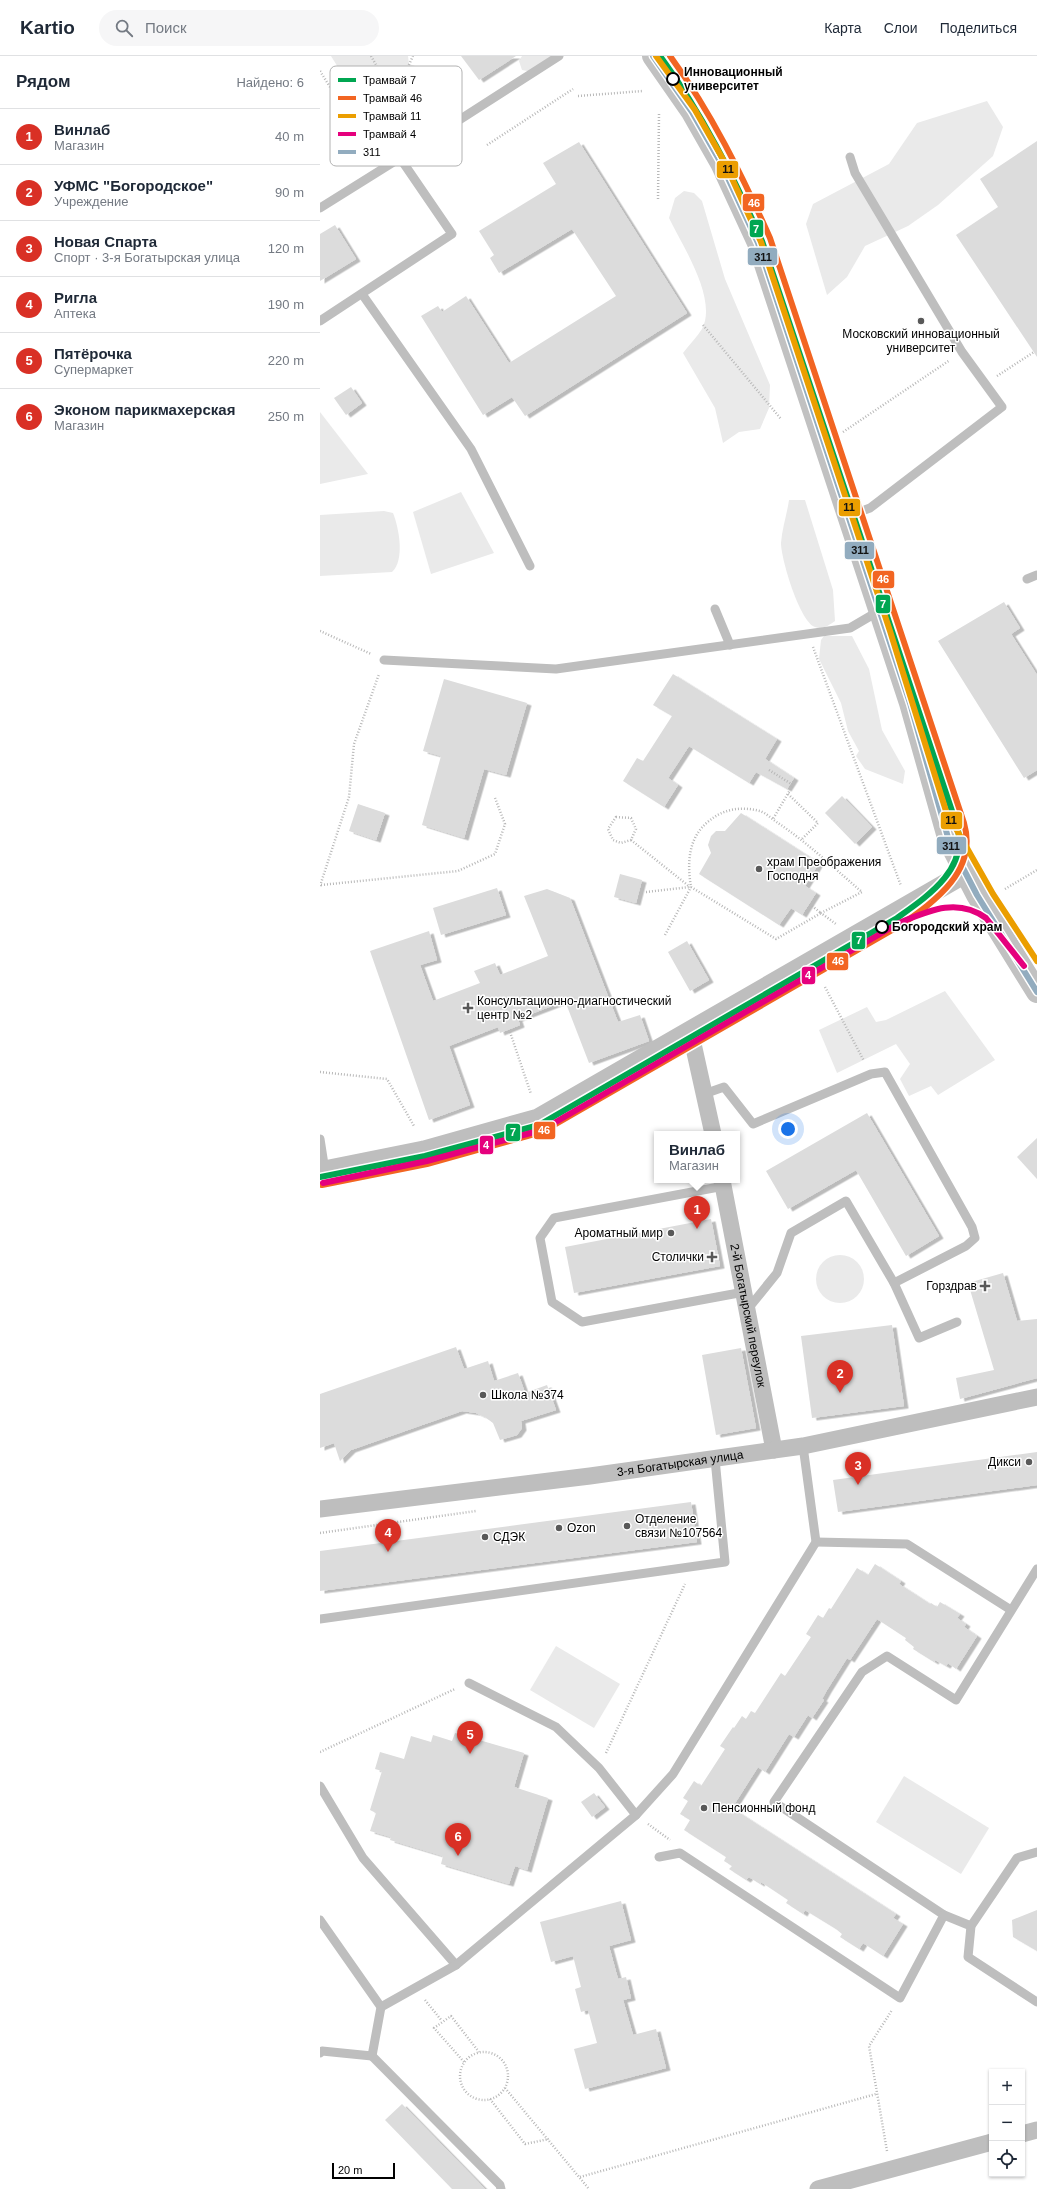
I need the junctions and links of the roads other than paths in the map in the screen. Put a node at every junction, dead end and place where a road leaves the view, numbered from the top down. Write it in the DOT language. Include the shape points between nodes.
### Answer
graph roads {
  1 [pos="559,56"];
  2 [pos="653,56"];
  3 [pos="462,118"];
  4 [pos="850,157"];
  5 [pos="389,166"];
  6 [pos="405,166"];
  7 [pos="320,208"];
  8 [pos="362,294"];
  9 [pos="320,321"];
  10 [pos="848,516"];
  11 [pos="530,566"];
  12 [pos="1037,575"];
  13 [pos="1027,579"];
  14 [pos="715,609"];
  15 [pos="880,611"];
  16 [pos="730,645"];
  17 [pos="384,660"];
  18 [pos="966,873"];
  19 [pos="1010,946"];
  20 [pos="1037,968"];
  21 [pos="1037,992"];
  22 [pos="690,1030"];
  23 [pos="704,1094"];
  24 [pos="712,1131"];
  25 [pos="320,1139"];
  26 [pos="323,1171"];
  27 [pos="723,1183"];
  28 [pos="894,1283"];
  29 [pos="744,1292"];
  30 [pos="747,1310"];
  31 [pos="957,1322"];
  32 [pos="1037,1397"];
  33 [pos="803,1446"];
  34 [pos="774,1450"];
  35 [pos="715,1459"];
  36 [pos="320,1509"];
  37 [pos="816,1542"];
  38 [pos="1037,1569"];
  39 [pos="1011,1610"];
  40 [pos="320,1619"];
  41 [pos="469,1683"];
  42 [pos="320,1786"];
  43 [pos="636,1814"];
  44 [pos="1037,1852"];
  45 [pos="659,1857"];
  46 [pos="944,1914"];
  47 [pos="320,1920"];
  48 [pos="971,1926"];
  49 [pos="456,1965"];
  50 [pos="1037,2002"];
  51 [pos="382,2007"];
  52 [pos="321,2051"];
  53 [pos="372,2056"];
  54 [pos="1037,2130"];
  55 [pos="1025,2133"];
  56 [pos="989,2143"];
  57 [pos="501,2189"];
  58 [pos="818,2189"];
  1 -- 3 [label="lane"];
  2 -- 10 [label="main road" via="692,112 721,163 758,243"];
  4 -- 10 [label="lane" via="855,173 962,352 1002,407 870,508"];
  5 -- 7 [label="lane"];
  6 -- 8 [label="lane" via="452,234"];
  8 -- 9 [label="lane"];
  8 -- 11 [label="lane" via="471,449"];
  10 -- 15 [label="main road"];
  12 -- 13 [label="lane"];
  14 -- 16 [label="lane"];
  15 -- 16 [label="lane" via="850,628"];
  15 -- 18 [label="main road" via="910,702 949,840"];
  16 -- 17 [label="lane" via="556,669"];
  18 -- 19 [label="main road" via="998,930"];
  18 -- 22 [label="street"];
  19 -- 20 [label="main road"];
  19 -- 21 [label="main road"];
  22 -- 23 [label="street"];
  22 -- 26 [label="street" via="538,1120 424,1151"];
  23 -- 24 [label="street"];
  23 -- 28 [label="lane" via="724,1087 753,1124 871,1074 885,1072 972,1226 975,1238 966,1246"];
  25 -- 26 [label="lane"];
  27 -- 29 [label="street, 2-й Богатырский переулок"];
  27 -- 29 [label="lane" via="554,1218 540,1238 552,1302 582,1322"];
  28 -- 30 [label="lane" via="846,1200 791,1233 777,1273"];
  28 -- 31 [label="lane" via="919,1338"];
  29 -- 30 [label="street, 2-й Богатырский переулок"];
  30 -- 34 [label="street, 2-й Богатырский переулок"];
  32 -- 33 [label="street, 3-я Богатырская улица"];
  33 -- 34 [label="street, 3-я Богатырская улица"];
  33 -- 37 [label="lane"];
  34 -- 35 [label="street, 3-я Богатырская улица"];
  35 -- 36 [label="street, 3-я Богатырская улица"];
  35 -- 40 [label="lane" via="725,1562"];
  37 -- 39 [label="lane" via="907,1544"];
  37 -- 43 [label="lane" via="672,1774"];
  38 -- 39 [label="lane"];
  39 -- 46 [label="lane" via="956,1700 887,1656 862,1672 774,1802"];
  41 -- 43 [label="lane" via="556,1727 599,1768"];
  42 -- 49 [label="lane" via="363,1858"];
  43 -- 49 [label="lane"];
  44 -- 48 [label="lane" via="1017,1858"];
  45 -- 46 [label="lane" via="680,1853 900,1998"];
  46 -- 48 [label="lane"];
  47 -- 51 [label="lane"];
  48 -- 50 [label="lane" via="968,1957"];
  49 -- 51 [label="lane"];
  51 -- 53 [label="lane"];
  52 -- 53 [label="lane"];
  53 -- 57 [label="lane" via="500,2185"];
  54 -- 55 [label="street"];
  56 -- 58 [label="street"];
}
